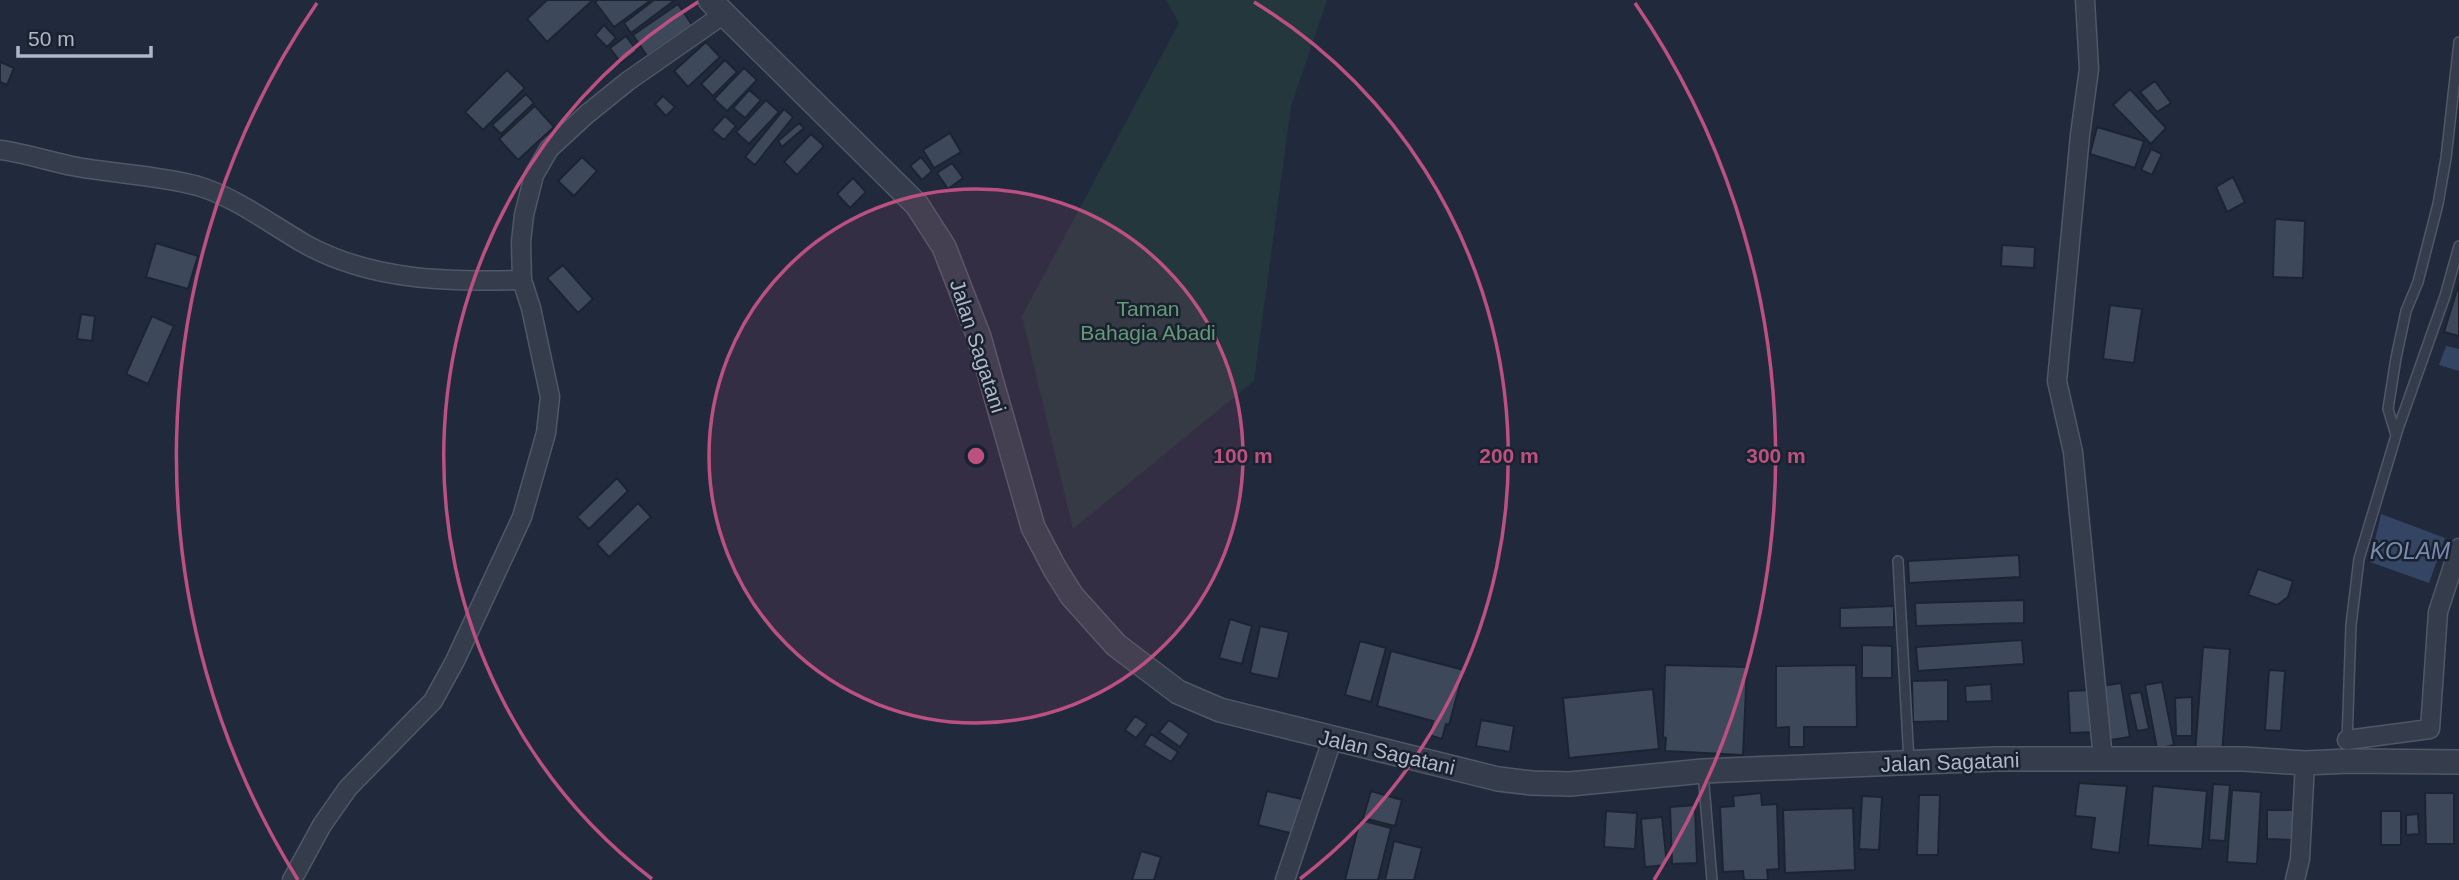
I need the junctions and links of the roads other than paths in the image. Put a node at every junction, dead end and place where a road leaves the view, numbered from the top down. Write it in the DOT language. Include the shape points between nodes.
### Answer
graph roads {
  1 [pos="2085,0"];
  2 [pos="717,7"];
  3 [pos="2459,42"];
  4 [pos="0,150"];
  5 [pos="2459,246"];
  6 [pos="522,280"];
  7 [pos="2396,436"];
  8 [pos="2459,548"];
  9 [pos="1898,561"];
  10 [pos="1332,740"];
  11 [pos="2348,751"];
  12 [pos="2103,759"];
  13 [pos="2459,762"];
  14 [pos="1909,763"];
  15 [pos="2305,763"];
  16 [pos="1703,771"];
  17 [pos="292,880"];
  18 [pos="1285,880"];
  19 [pos="1712,880"];
  20 [pos="2295,880"];
  1 -- 12 [label="street" via="2089,69 2057,381 2073,452"];
  2 -- 6 [label="street" via="549,149 534,175 524,215"];
  2 -- 10 [label="street, Jalan Sagatani" via="917,205 930,224 944,247 979,337 1033,527 1072,596 1092,621 1178,692 1220,710"];
  3 -- 7 [label="lane" via="2438,204 2406,311 2392,383 2388,409"];
  4 -- 6 [label="street" via="200,187 262,216 307,245 397,275 451,282"];
  5 -- 7 [label="lane"];
  6 -- 17 [label="street" via="550,397 546,433 522,517 433,701 348,788"];
  7 -- 11 [label="lane" via="2359,559 2351,625"];
  8 -- 11 [label="street" via="2438,612 2430,729"];
  9 -- 14 [label="lane"];
  10 -- 16 [label="street, Jalan Sagatani" via="1532,783 1570,784"];
  10 -- 18 [label="street"];
  11 -- 13 [label="street, Jalan Sagatani"];
  11 -- 15 [label="street, Jalan Sagatani"];
  12 -- 14 [label="street, Jalan Sagatani"];
  12 -- 15 [label="street, Jalan Sagatani"];
  14 -- 16 [label="street, Jalan Sagatani"];
  15 -- 20 [label="street"];
  16 -- 19 [label="lane"];
}
